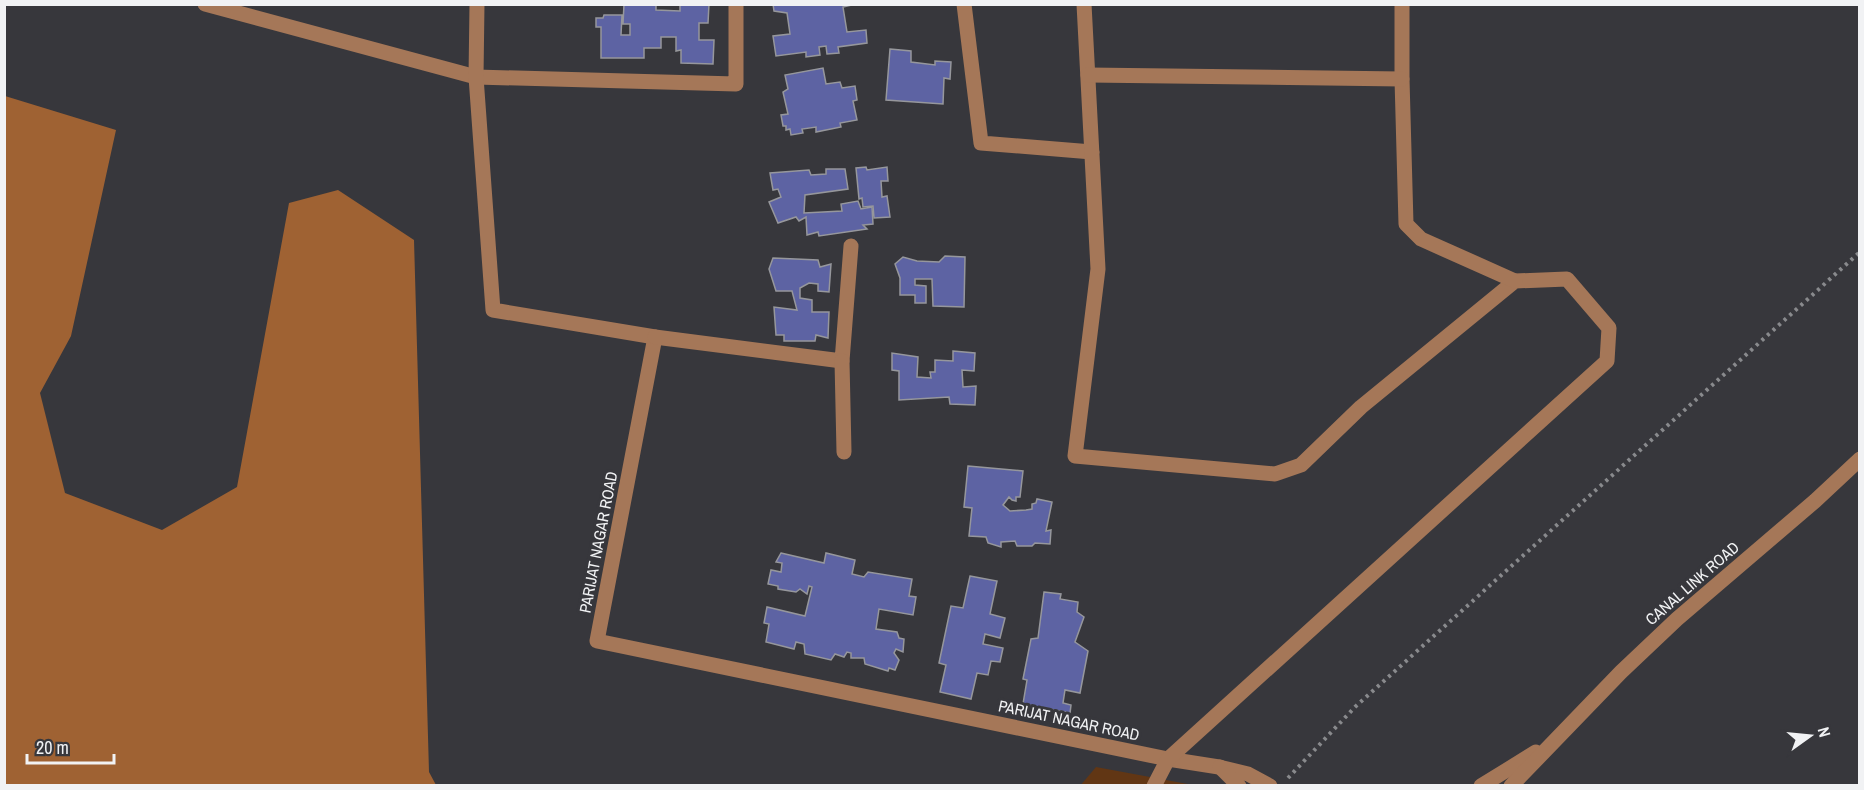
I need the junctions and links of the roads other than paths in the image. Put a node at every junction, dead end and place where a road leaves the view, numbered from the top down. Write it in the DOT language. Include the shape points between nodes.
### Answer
graph roads {
  1 [pos="205,4"];
  2 [pos="477,4"];
  3 [pos="736,4"];
  4 [pos="964,4"];
  5 [pos="1083,4"];
  6 [pos="1402,4"];
  7 [pos="1088,75"];
  8 [pos="476,77"];
  9 [pos="1402,79"];
  10 [pos="1092,152"];
  11 [pos="851,246"];
  12 [pos="1515,281"];
  13 [pos="655,337"];
  14 [pos="842,361"];
  15 [pos="844,452"];
  16 [pos="1860,459"];
  17 [pos="1553,741"];
  18 [pos="1168,759"];
  19 [pos="1219,767"];
  20 [pos="1154,786"];
  21 [pos="1239,786"];
  22 [pos="1270,786"];
  23 [pos="1481,786"];
  24 [pos="1511,786"];
  1 -- 8 [label="street"];
  2 -- 8 [label="street"];
  3 -- 8 [label="street" via="736,84"];
  4 -- 10 [label="street" via="981,143"];
  5 -- 7 [label="street"];
  6 -- 9 [label="street"];
  7 -- 9 [label="street"];
  7 -- 10 [label="street"];
  8 -- 13 [label="street" via="493,309"];
  9 -- 12 [label="street" via="1406,224 1421,239"];
  10 -- 12 [label="street" via="1098,269 1076,456 1275,474 1300,465 1361,407"];
  11 -- 14 [label="street"];
  12 -- 18 [label="street" via="1567,279 1609,328 1607,361"];
  13 -- 14 [label="street"];
  13 -- 18 [label="street, PARIJAT NAGAR ROAD" via="597,641"];
  14 -- 15 [label="street"];
  16 -- 17 [label="street, CANAL LINK ROAD" via="1677,619"];
  17 -- 23 [label="street, CANAL LINK ROAD"];
  17 -- 24 [label="street, CANAL LINK ROAD"];
  18 -- 19 [label="street"];
  18 -- 20 [label="street"];
  19 -- 21 [label="street"];
  19 -- 22 [label="street" via="1248,774"];
}
